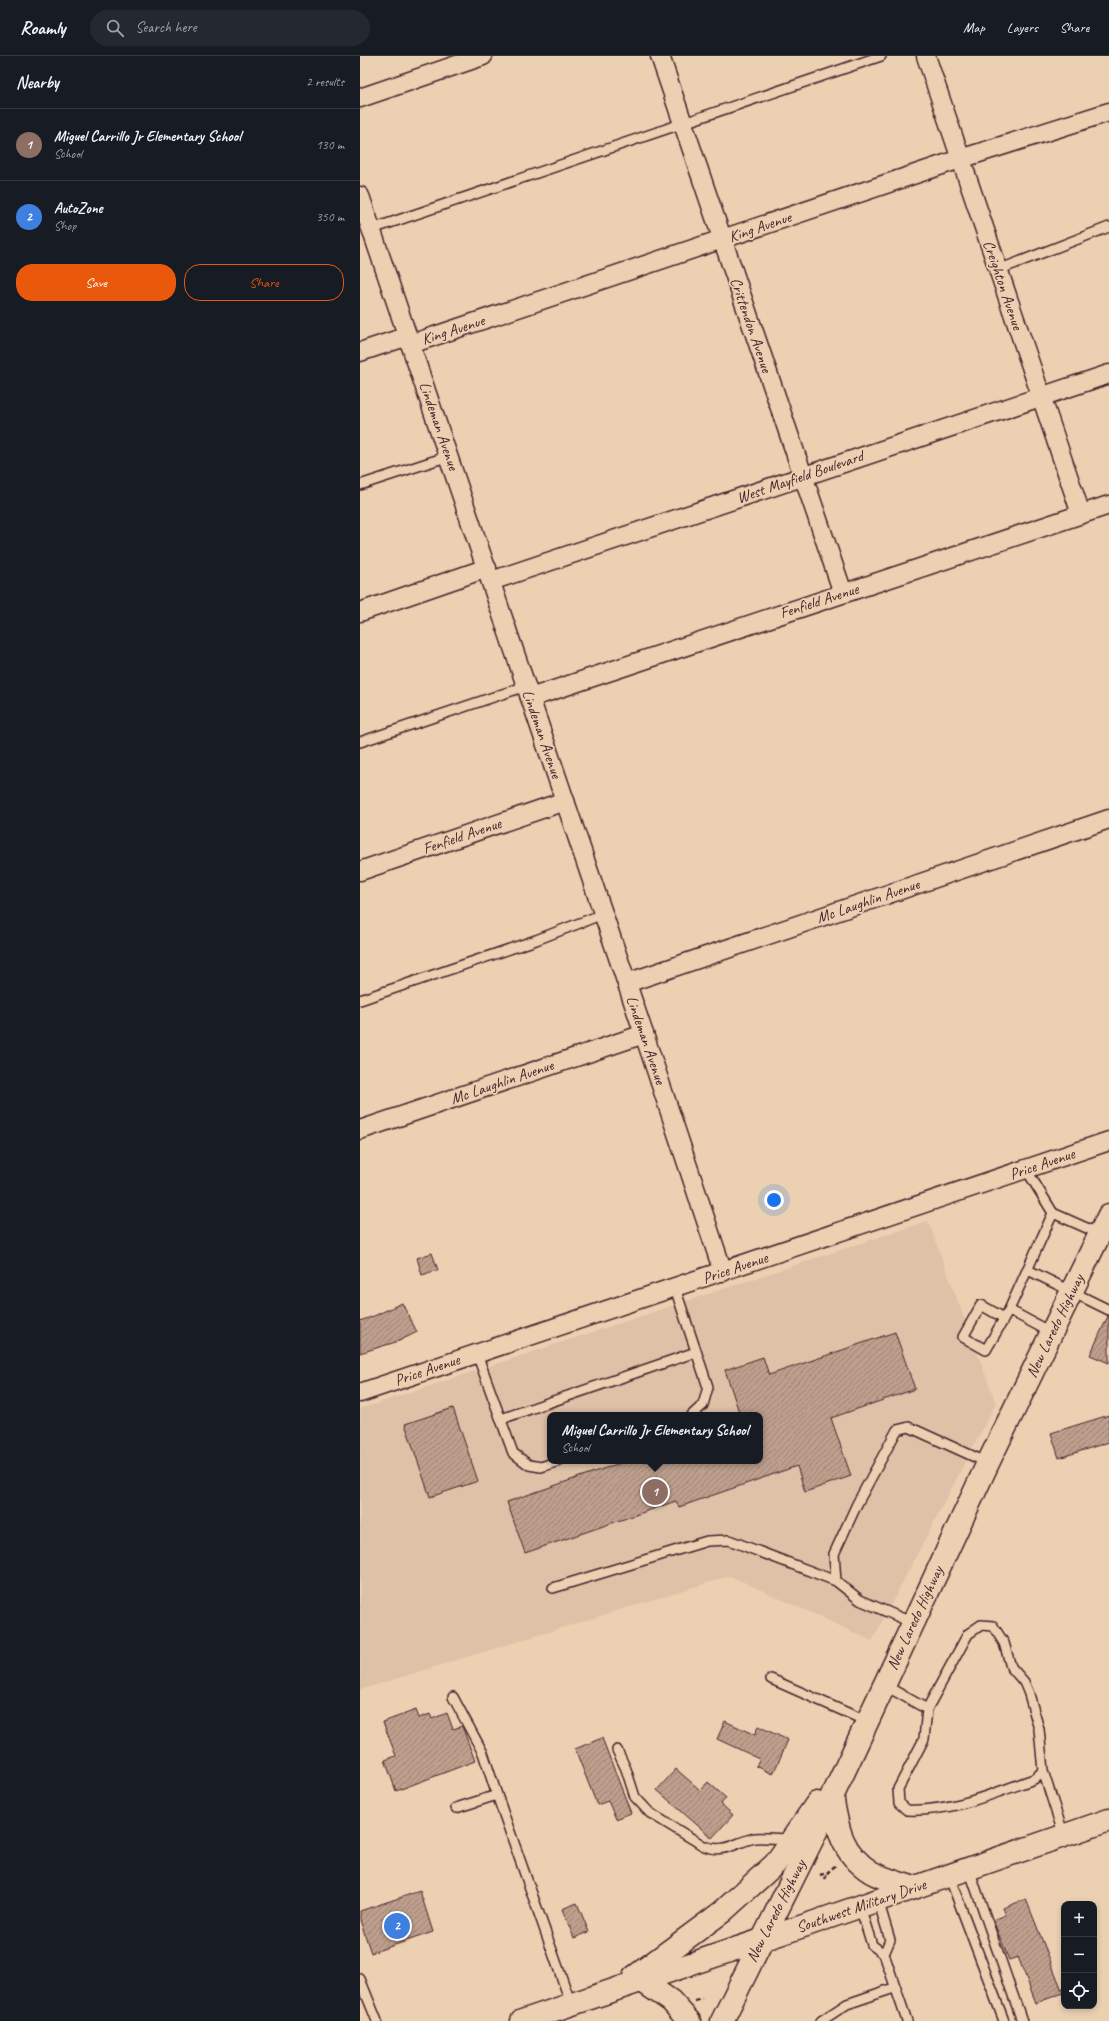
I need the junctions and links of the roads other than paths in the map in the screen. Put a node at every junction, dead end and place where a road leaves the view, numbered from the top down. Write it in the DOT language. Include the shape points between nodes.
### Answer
graph roads {
  1 [pos="483,56"];
  2 [pos="660,56"];
  3 [pos="881,56"];
  4 [pos="926,56"];
  5 [pos="360,98"];
  6 [pos="1109,112"];
  7 [pos="683,124"];
  8 [pos="960,159"];
  9 [pos="360,196"];
  10 [pos="367,223"];
  11 [pos="1109,227"];
  12 [pos="722,240"];
  13 [pos="998,270"];
  14 [pos="410,340"];
  15 [pos="360,352"];
  16 [pos="1109,374"];
  17 [pos="1041,397"];
  18 [pos="449,456"];
  19 [pos="803,476"];
  20 [pos="360,485"];
  21 [pos="1109,504"];
  22 [pos="1081,514"];
  23 [pos="489,574"];
  24 [pos="843,593"];
  25 [pos="360,612"];
  26 [pos="528,692"];
  27 [pos="360,742"];
  28 [pos="565,801"];
  29 [pos="1109,819"];
  30 [pos="360,871"];
  31 [pos="603,914"];
  32 [pos="627,983"];
  33 [pos="360,1000"];
  34 [pos="644,1034"];
  35 [pos="360,1130"];
  36 [pos="1109,1141"];
  37 [pos="1026,1169"];
  38 [pos="1053,1212"];
  39 [pos="1105,1224"];
  40 [pos="1028,1270"];
  41 [pos="723,1272"];
  42 [pos="675,1288"];
  43 [pos="1072,1293"];
  44 [pos="1109,1310"];
  45 [pos="1006,1314"];
  46 [pos="1052,1333"];
  47 [pos="696,1352"];
  48 [pos="477,1354"];
  49 [pos="360,1393"];
  50 [pos="695,1412"];
  51 [pos="501,1420"];
  52 [pos="988,1463"];
  53 [pos="550,1464"];
  54 [pos="836,1581"];
  55 [pos="553,1588"];
  56 [pos="913,1623"];
  57 [pos="771,1679"];
  58 [pos="884,1685"];
  59 [pos="453,1697"];
  60 [pos="927,1709"];
  61 [pos="866,1721"];
  62 [pos="616,1750"];
  63 [pos="853,1751"];
  64 [pos="1043,1771"];
  65 [pos="497,1795"];
  66 [pos="832,1795"];
  67 [pos="456,1808"];
  68 [pos="1109,1820"];
  69 [pos="1064,1836"];
  70 [pos="802,1840"];
  71 [pos="959,1872"];
  72 [pos="914,1888"];
  73 [pos="869,1904"];
  74 [pos="761,1940"];
  75 [pos="884,1954"];
  76 [pos="360,1979"];
  77 [pos="642,1981"];
  78 [pos="894,1988"];
  79 [pos="618,1989"];
  80 [pos="571,2004"];
  81 [pos="691,2011"];
  82 [pos="376,2021"];
  83 [pos="522,2021"];
  84 [pos="722,2021"];
  85 [pos="821,2021"];
  86 [pos="907,2021"];
  87 [pos="1004,2021"];
  88 [pos="1022,2021"];
  1 -- 5 [label="street"];
  2 -- 7 [label="street, Crittendon Avenue"];
  3 -- 7 [label="lane"];
  4 -- 8 [label="street, Creighton Avenue"];
  6 -- 8 [label="street, King Avenue"];
  7 -- 10 [label="lane"];
  7 -- 12 [label="street, Crittendon Avenue"];
  8 -- 12 [label="street, King Avenue"];
  8 -- 13 [label="street, Creighton Avenue"];
  9 -- 10 [label="street, Lindeman Avenue"];
  10 -- 14 [label="street, Lindeman Avenue"];
  11 -- 13 [label="lane"];
  12 -- 14 [label="street, King Avenue"];
  12 -- 19 [label="street, Crittendon Avenue"];
  13 -- 17 [label="street, Creighton Avenue"];
  14 -- 15 [label="street, King Avenue"];
  14 -- 18 [label="street, Lindeman Avenue"];
  16 -- 17 [label="street, West Mayfield Boulevard"];
  17 -- 19 [label="street, West Mayfield Boulevard"];
  17 -- 22 [label="street, Creighton Avenue"];
  18 -- 20 [label="lane"];
  18 -- 23 [label="street, Lindeman Avenue"];
  19 -- 23 [label="street, West Mayfield Boulevard"];
  19 -- 24 [label="street, Crittendon Avenue"];
  21 -- 22 [label="street, Fenfield Avenue"];
  22 -- 24 [label="street, Fenfield Avenue"];
  23 -- 25 [label="street, West Mayfield Boulevard"];
  23 -- 26 [label="street, Lindeman Avenue"];
  24 -- 26 [label="street, Fenfield Avenue"];
  26 -- 27 [label="lane"];
  26 -- 28 [label="street, Lindeman Avenue"];
  28 -- 30 [label="street, Fenfield Avenue"];
  28 -- 31 [label="street, Lindeman Avenue"];
  29 -- 32 [label="street, Mc Laughlin Avenue"];
  31 -- 32 [label="street, Lindeman Avenue"];
  31 -- 33 [label="lane" via="536,940"];
  32 -- 34 [label="street, Lindeman Avenue"];
  34 -- 35 [label="street, Mc Laughlin Avenue"];
  34 -- 41 [label="street, Lindeman Avenue"];
  36 -- 37 [label="street, Price Avenue"];
  37 -- 38 [label="lane"];
  37 -- 41 [label="street, Price Avenue"];
  38 -- 39 [label="lane"];
  38 -- 40 [label="lane"];
  39 -- 43 [label="main road, New Laredo Highway"];
  40 -- 43 [label="lane"];
  40 -- 45 [label="lane"];
  41 -- 42 [label="street, Price Avenue"];
  42 -- 47 [label="lane"];
  42 -- 48 [label="street, Price Avenue"];
  43 -- 44 [label="lane"];
  43 -- 46 [label="main road, New Laredo Highway"];
  45 -- 45 [label="lane" via="986,1350 963,1337 981,1305"];
  45 -- 46 [label="lane"];
  46 -- 52 [label="main road, New Laredo Highway"];
  47 -- 50 [label="lane" via="708,1387 703,1405"];
  47 -- 51 [label="lane"];
  48 -- 49 [label="street, Price Avenue"];
  48 -- 51 [label="lane"];
  51 -- 53 [label="lane" via="513,1453 529,1465 541,1467"];
  52 -- 54 [label="lane" via="909,1427 898,1430 857,1504 834,1554"];
  52 -- 56 [label="main road, New Laredo Highway"];
  54 -- 55 [label="lane" via="729,1540 707,1541"];
  54 -- 56 [label="lane" via="860,1600"];
  56 -- 58 [label="main road, New Laredo Highway"];
  57 -- 61 [label="lane"];
  58 -- 60 [label="lane"];
  58 -- 61 [label="main road, New Laredo Highway"];
  59 -- 65 [label="lane" via="483,1754"];
  60 -- 64 [label="lane" via="924,1739 898,1789 899,1803 907,1810 949,1808 1034,1779"];
  60 -- 64 [label="lane" via="968,1634 981,1625 993,1626 1004,1643 1012,1667 1024,1682 1039,1729"];
  61 -- 63 [label="main road, New Laredo Highway"];
  62 -- 70 [label="lane" via="626,1769 635,1797 650,1813 712,1850 757,1838"];
  63 -- 66 [label="main road, New Laredo Highway"];
  63 -- 70 [label="main road"];
  64 -- 69 [label="lane"];
  65 -- 67 [label="lane"];
  65 -- 80 [label="lane"];
  66 -- 70 [label="main road, New Laredo Highway"];
  66 -- 72 [label="main road" via="843,1844 850,1853 871,1872"];
  68 -- 69 [label="main road, Southwest Military Drive"];
  69 -- 71 [label="main road, Southwest Military Drive"];
  70 -- 74 [label="main road, New Laredo Highway"];
  70 -- 79 [label="main road" via="722,1912"];
  71 -- 72 [label="main road, Southwest Military Drive"];
  71 -- 87 [label="lane"];
  71 -- 88 [label="lane"];
  72 -- 73 [label="main road, Southwest Military Drive"];
  73 -- 74 [label="main road, Southwest Military Drive"];
  73 -- 75 [label="lane" via="872,1945"];
  73 -- 75 [label="lane" via="890,1940"];
  74 -- 77 [label="main road, Southwest Military Drive"];
  74 -- 84 [label="main road, New Laredo Highway"];
  75 -- 78 [label="lane"];
  76 -- 82 [label="lane"];
  77 -- 79 [label="main road, Southwest Military Drive"];
  77 -- 81 [label="main road"];
  78 -- 85 [label="lane" via="847,2004"];
  78 -- 86 [label="lane"];
  79 -- 80 [label="main road, Southwest Military Drive"];
  80 -- 83 [label="main road, Southwest Military Drive"];
}
